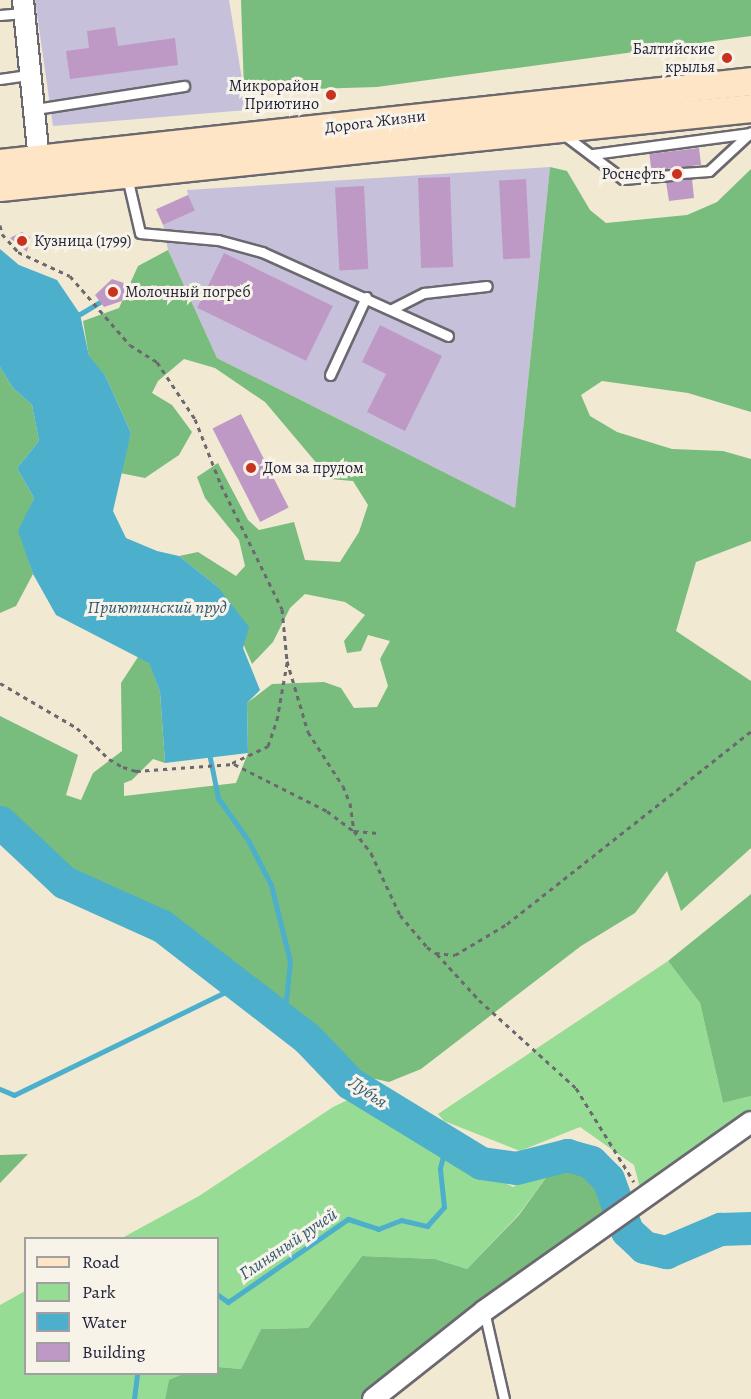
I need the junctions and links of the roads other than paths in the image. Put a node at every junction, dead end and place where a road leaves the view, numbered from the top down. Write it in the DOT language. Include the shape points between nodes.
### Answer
graph roads {
  1 [pos="24,6"];
  2 [pos="0,15"];
  3 [pos="30,75"];
  4 [pos="0,79"];
  5 [pos="751,81"];
  6 [pos="184,86"];
  7 [pos="751,108"];
  8 [pos="35,109"];
  9 [pos="556,129"];
  10 [pos="751,132"];
  11 [pos="593,154"];
  12 [pos="39,159"];
  13 [pos="0,163"];
  14 [pos="682,173"];
  15 [pos="127,175"];
  16 [pos="672,175"];
  17 [pos="0,187"];
  18 [pos="487,286"];
  19 [pos="366,297"];
  20 [pos="392,309"];
  21 [pos="448,336"];
  22 [pos="330,375"];
  23 [pos="751,1122"];
  24 [pos="484,1311"];
  25 [pos="373,1399"];
  26 [pos="504,1399"];
  1 -- 2 [label="lane"];
  1 -- 3 [label="street"];
  3 -- 4 [label="lane"];
  3 -- 8 [label="street"];
  5 -- 12 [label="main road, Дорога Жизни"];
  6 -- 8 [label="lane"];
  7 -- 9 [label="main road, Дорога Жизни"];
  8 -- 12 [label="street"];
  9 -- 11 [label="lane"];
  9 -- 15 [label="main road, Дорога Жизни"];
  10 -- 11 [label="lane"];
  10 -- 14 [label="lane" via="710,171"];
  11 -- 16 [label="lane" via="623,179"];
  12 -- 13 [label="main road, Дорога Жизни"];
  15 -- 17 [label="main road, Дорога Жизни"];
  15 -- 19 [label="lane" via="140,233 218,240 262,252"];
  18 -- 20 [label="lane" via="424,293"];
  19 -- 20 [label="lane"];
  19 -- 22 [label="lane"];
  20 -- 21 [label="lane"];
  23 -- 24 [label="street"];
  24 -- 25 [label="street"];
  24 -- 26 [label="lane"];
}
